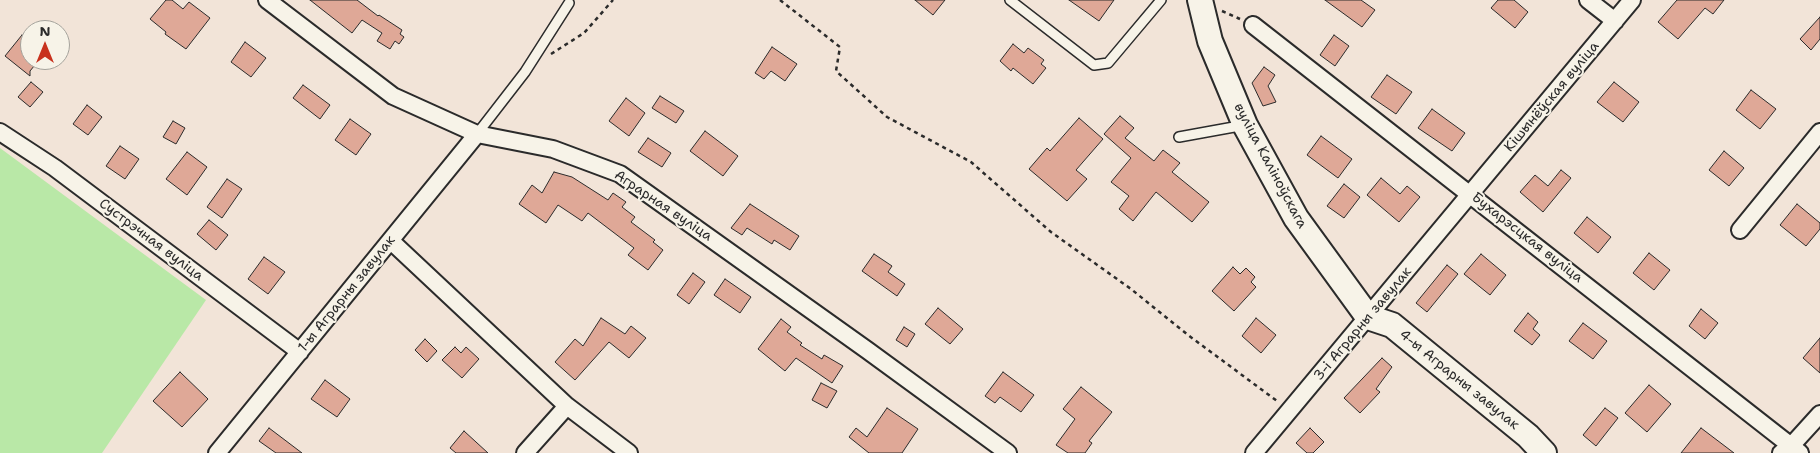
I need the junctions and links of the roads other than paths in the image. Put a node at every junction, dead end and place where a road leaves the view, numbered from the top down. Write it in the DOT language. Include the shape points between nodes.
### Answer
graph roads {
  1 [pos="267,0"];
  2 [pos="1010,0"];
  3 [pos="1161,0"];
  4 [pos="1200,0"];
  5 [pos="1588,0"];
  6 [pos="1632,0"];
  7 [pos="569,3"];
  8 [pos="1615,21"];
  9 [pos="1253,25"];
  10 [pos="1245,125"];
  11 [pos="0,132"];
  12 [pos="1820,132"];
  13 [pos="477,134"];
  14 [pos="1179,137"];
  15 [pos="1471,194"];
  16 [pos="1740,230"];
  17 [pos="391,241"];
  18 [pos="1368,317"];
  19 [pos="300,352"];
  20 [pos="567,406"];
  21 [pos="1820,414"];
  22 [pos="1791,451"];
  23 [pos="217,453"];
  24 [pos="525,453"];
  25 [pos="629,453"];
  26 [pos="1008,453"];
  27 [pos="1254,453"];
  28 [pos="1544,453"];
  1 -- 13 [label="street, Аграрная вуліца" via="392,96"];
  2 -- 3 [label="lane" via="1094,65 1108,63"];
  4 -- 10 [label="main road, вуліца Каліноўскага" via="1210,41"];
  5 -- 8 [label="street"];
  6 -- 8 [label="street, Кішынёўская вуліца"];
  7 -- 13 [label="lane" via="525,72"];
  8 -- 15 [label="street, Кішынёўская вуліца"];
  9 -- 15 [label="street, Бухарэсцкая вуліца"];
  10 -- 14 [label="lane"];
  10 -- 18 [label="main road, вуліца Каліноўскага" via="1296,218"];
  11 -- 19 [label="street, Сустрэчная вуліца" via="55,168"];
  12 -- 16 [label="street"];
  13 -- 17 [label="street, 1-ы Аграрны завулак"];
  13 -- 26 [label="street, Аграрная вуліца" via="553,149 620,174"];
  15 -- 18 [label="street, 3-і Аграрны завулак"];
  15 -- 22 [label="street, Бухарэсцкая вуліца"];
  17 -- 19 [label="street, 1-ы Аграрны завулак"];
  17 -- 20 [label="street"];
  18 -- 27 [label="street, 3-і Аграрны завулак"];
  18 -- 28 [label="main road, 4-ы Аграрны завулак" via="1392,325 1528,436"];
  19 -- 23 [label="street, 1-ы Аграрны завулак"];
  20 -- 24 [label="street"];
  20 -- 25 [label="street"];
  21 -- 22 [label="street"];
}
